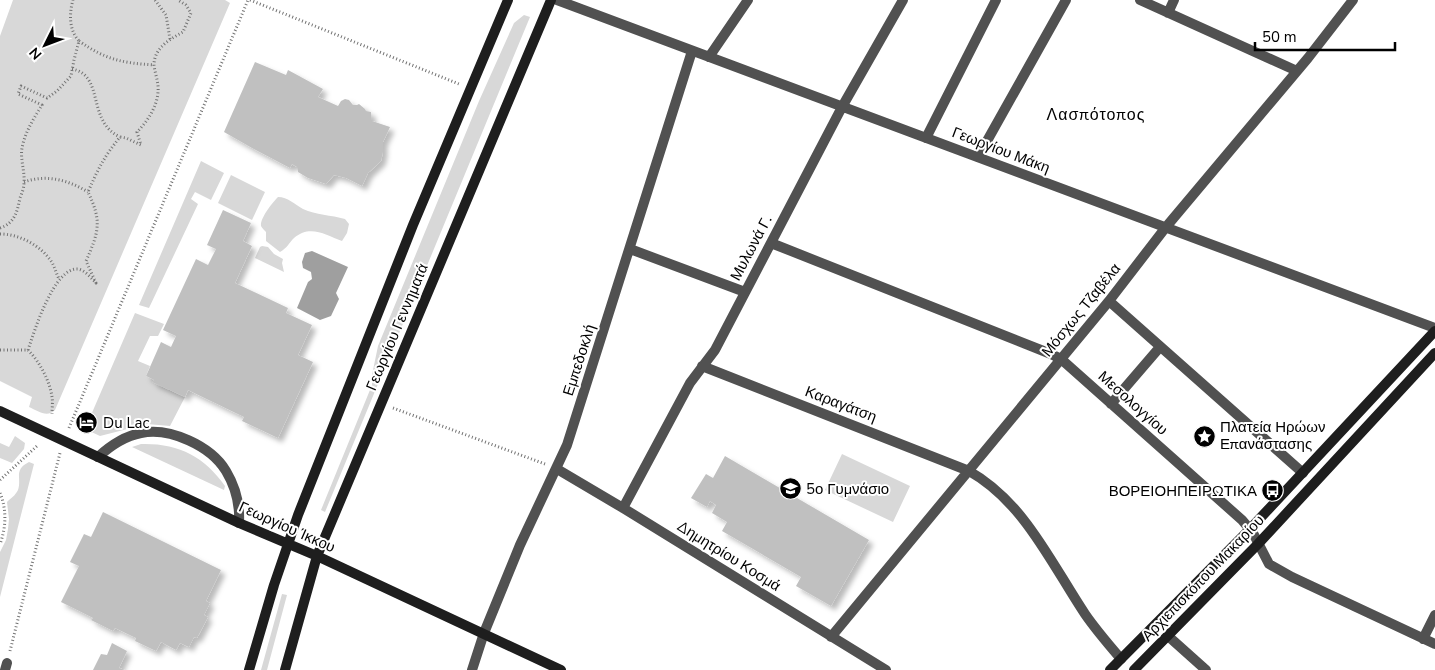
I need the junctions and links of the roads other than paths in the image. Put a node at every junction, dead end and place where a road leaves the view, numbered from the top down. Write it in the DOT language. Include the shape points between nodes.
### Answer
graph roads {
  1 [pos="508,0"];
  2 [pos="551,0"];
  3 [pos="557,0"];
  4 [pos="748,0"];
  5 [pos="903,0"];
  6 [pos="996,0"];
  7 [pos="1066,0"];
  8 [pos="1140,0"];
  9 [pos="1174,0"];
  10 [pos="1353,0"];
  11 [pos="1168,13"];
  12 [pos="692,51"];
  13 [pos="709,56"];
  14 [pos="1297,71"];
  15 [pos="842,107"];
  16 [pos="926,138"];
  17 [pos="978,158"];
  18 [pos="1166,228"];
  19 [pos="771,243"];
  20 [pos="630,249"];
  21 [pos="745,292"];
  22 [pos="1109,301"];
  23 [pos="1435,330"];
  24 [pos="1160,347"];
  25 [pos="1435,353"];
  26 [pos="1060,359"];
  27 [pos="702,366"];
  28 [pos="1111,404"];
  29 [pos="0,411"];
  30 [pos="98,457"];
  31 [pos="557,469"];
  32 [pos="968,471"];
  33 [pos="1303,473"];
  34 [pos="623,508"];
  35 [pos="239,523"];
  36 [pos="1250,529"];
  37 [pos="288,544"];
  38 [pos="1258,544"];
  39 [pos="317,556"];
  40 [pos="1435,615"];
  41 [pos="484,634"];
  42 [pos="831,636"];
  43 [pos="1168,636"];
  44 [pos="1424,639"];
  45 [pos="1435,644"];
  46 [pos="1121,659"];
  47 [pos="249,670"];
  48 [pos="285,670"];
  49 [pos="472,670"];
  50 [pos="561,670"];
  51 [pos="886,670"];
  52 [pos="1110,670"];
  53 [pos="1134,670"];
  54 [pos="1206,670"];
  1 -- 37 [label="street, Γεωργίου Γεννηματά" via="413,225"];
  2 -- 39 [label="street, Γεωργίου Γεννηματά"];
  3 -- 12 [label="street, Γεωργίου Μάκη"];
  4 -- 13 [label="street"];
  5 -- 15 [label="street, Μυλωνά Γ."];
  6 -- 16 [label="street"];
  7 -- 17 [label="street"];
  8 -- 11 [label="street"];
  9 -- 11 [label="street"];
  10 -- 14 [label="street, Μόσχως Τζαβέλα"];
  11 -- 14 [label="street"];
  12 -- 13 [label="street, Γεωργίου Μάκη"];
  12 -- 20 [label="street, Εμπεδοκλή"];
  13 -- 15 [label="street, Γεωργίου Μάκη"];
  14 -- 18 [label="street, Μόσχως Τζαβέλα"];
  15 -- 16 [label="street, Γεωργίου Μάκη"];
  15 -- 19 [label="street, Μυλωνά Γ."];
  16 -- 17 [label="street, Γεωργίου Μάκη"];
  17 -- 18 [label="street, Γεωργίου Μάκη"];
  18 -- 22 [label="street, Μόσχως Τζαβέλα"];
  18 -- 23 [label="street, Γεωργίου Μάκη"];
  19 -- 21 [label="street, Μυλωνά Γ."];
  19 -- 26 [label="street, Μεσολογγίου"];
  20 -- 21 [label="street"];
  20 -- 31 [label="street, Εμπεδοκλή"];
  21 -- 27 [label="street, Μυλωνά Γ." via="715,350"];
  22 -- 24 [label="street"];
  22 -- 26 [label="street, Μόσχως Τζαβέλα"];
  23 -- 33 [label="street"];
  24 -- 28 [label="street"];
  24 -- 33 [label="street"];
  25 -- 38 [label="street, Αρχιεπισκόπου Μακαρίου"];
  26 -- 28 [label="street, Μεσολογγίου"];
  26 -- 32 [label="street, Μόσχως Τζαβέλα"];
  27 -- 32 [label="street, Καραγάτση"];
  27 -- 34 [label="street, Μυλωνά Γ."];
  28 -- 36 [label="street, Μεσολογγίου"];
  29 -- 30 [label="street, Γεωργίου Ίκκου"];
  30 -- 35 [label="street, Γεωργίου Ίκκου"];
  30 -- 35 [label="street" via="118,441 140,433 155,431 192,442 225,469 240,512"];
  31 -- 34 [label="street, Δημητρίου Κοσμά"];
  31 -- 41 [label="street, Εμπεδοκλή" via="520,545"];
  32 -- 42 [label="street, Μόσχως Τζαβέλα"];
  32 -- 46 [label="street, Καραγάτση" via="992,485 1016,510 1086,615"];
  33 -- 36 [label="street"];
  34 -- 42 [label="street, Δημητρίου Κοσμά"];
  35 -- 37 [label="street, Γεωργίου Ίκκου"];
  36 -- 38 [label="street, Μεσολογγίου"];
  36 -- 46 [label="street"];
  37 -- 39 [label="street, Γεωργίου Ίκκου"];
  37 -- 47 [label="street, Γεωργίου Γεννηματά"];
  38 -- 43 [label="street, Αρχιεπισκόπου Μακαρίου"];
  38 -- 44 [label="street, Μεσολογγίου" via="1267,560 1277,569"];
  39 -- 41 [label="street, Γεωργίου Ίκκου"];
  39 -- 48 [label="street, Γεωργίου Γεννηματά"];
  40 -- 44 [label="street"];
  41 -- 49 [label="street, Εμπεδοκλή"];
  41 -- 50 [label="street, Γεωργίου Ίκκου"];
  42 -- 51 [label="street, Δημητρίου Κοσμά"];
  43 -- 53 [label="street, Αρχιεπισκόπου Μακαρίου"];
  43 -- 54 [label="street"];
  44 -- 45 [label="street, Μεσολογγίου"];
  46 -- 52 [label="street"];
}
